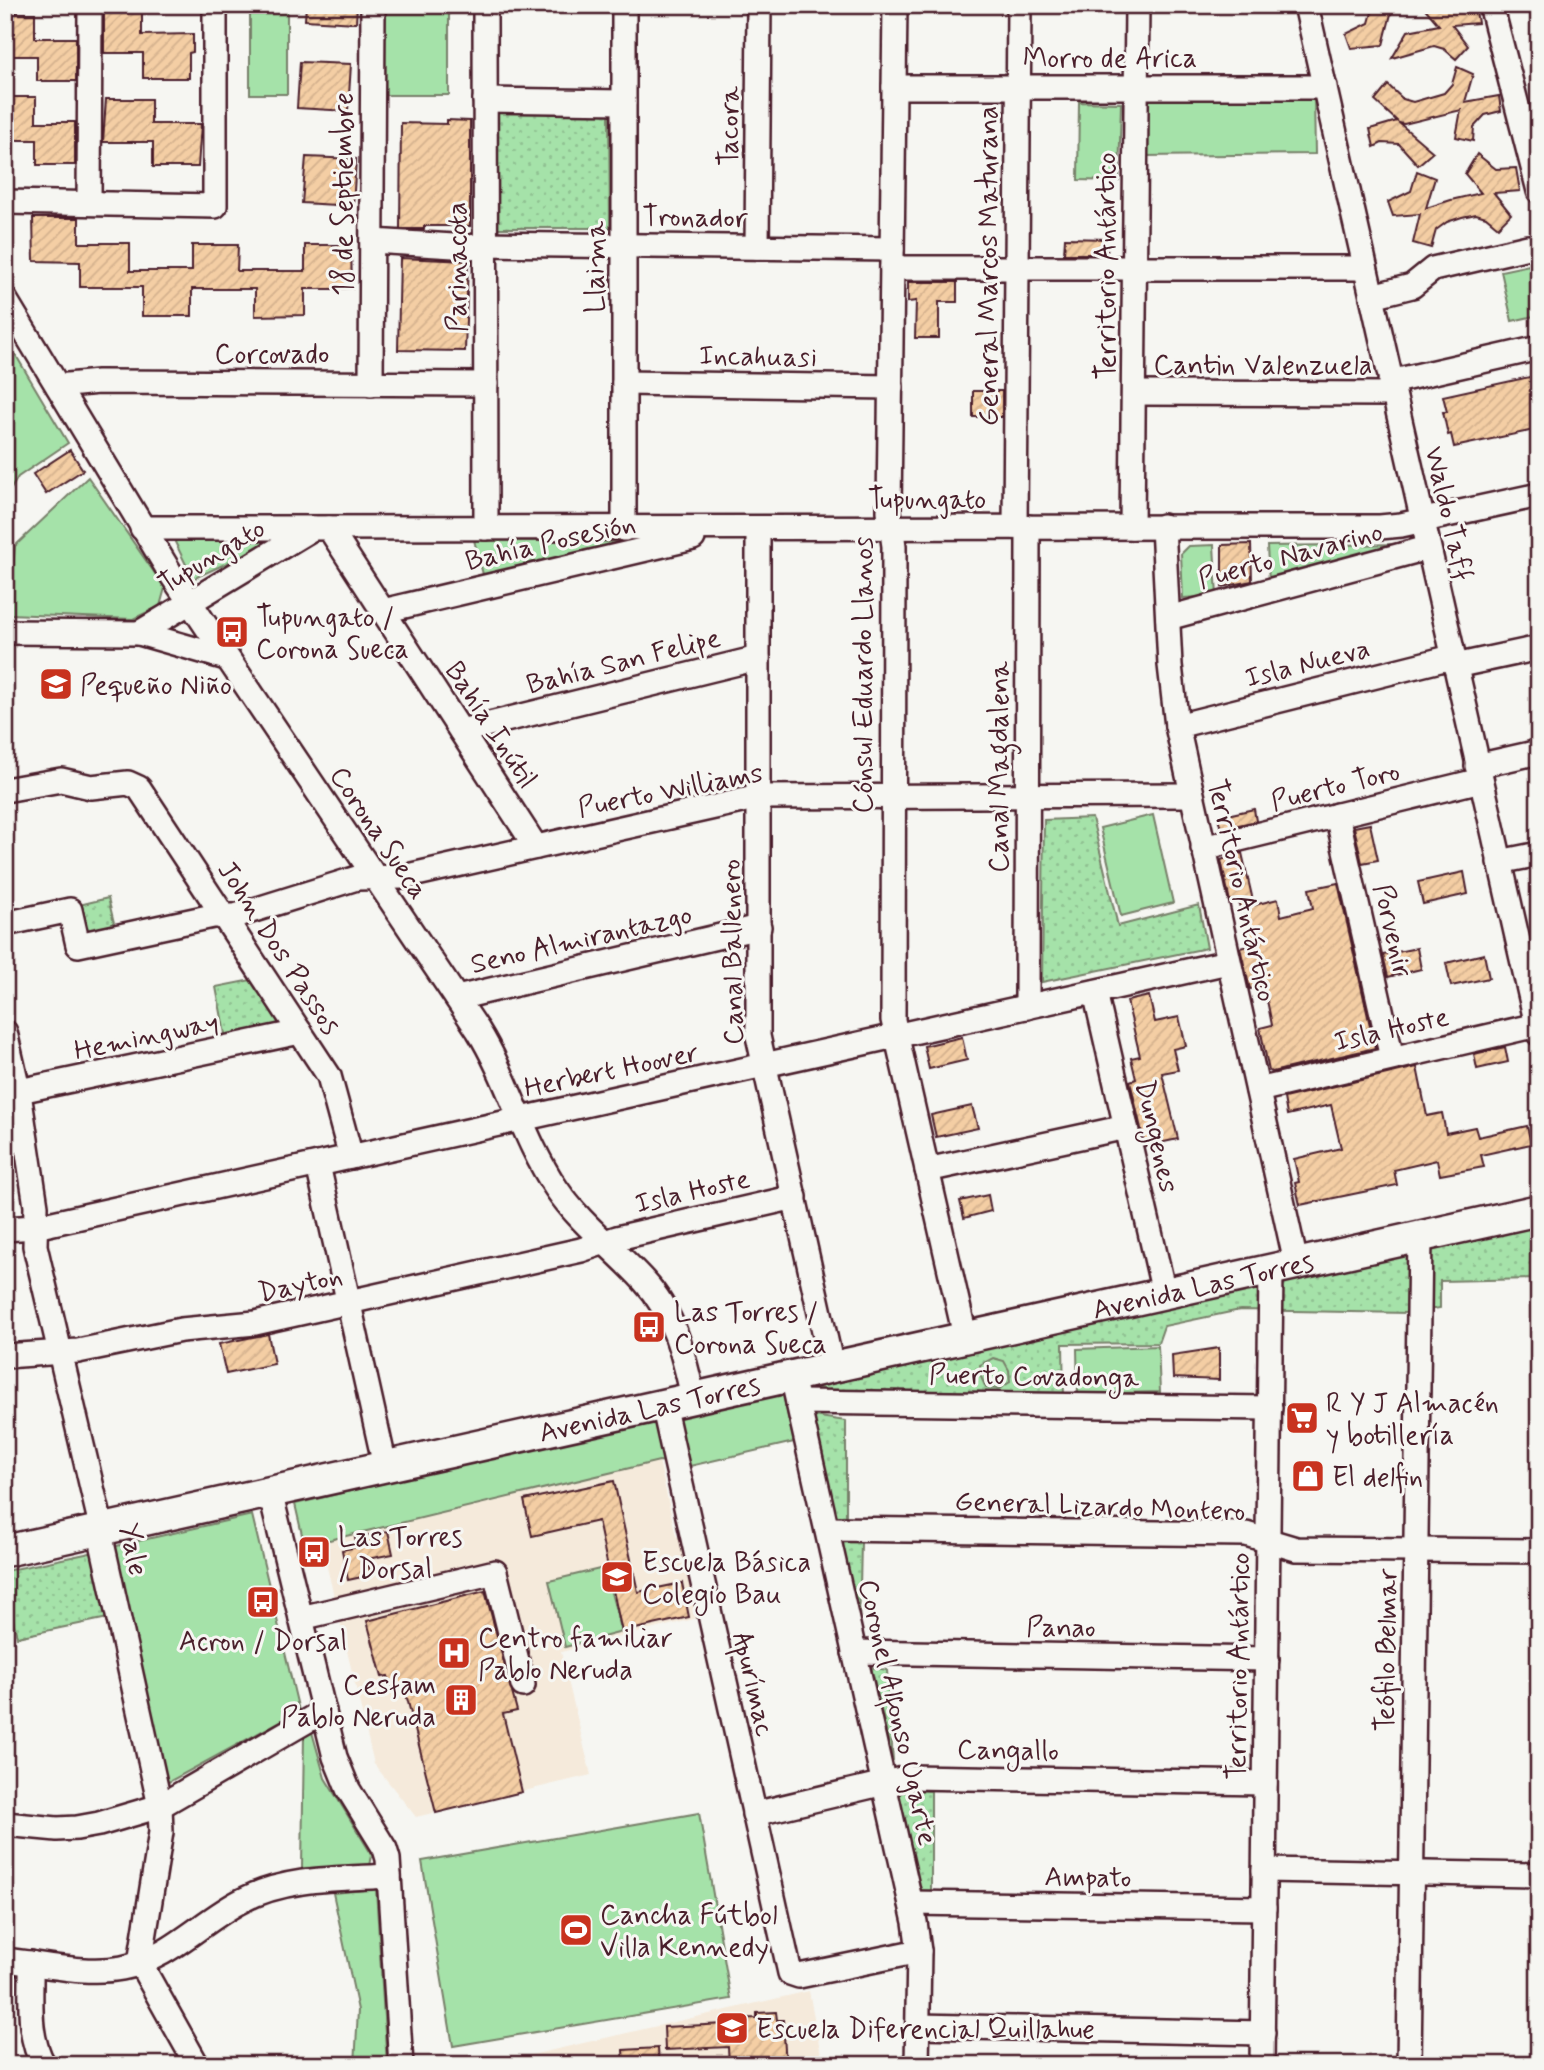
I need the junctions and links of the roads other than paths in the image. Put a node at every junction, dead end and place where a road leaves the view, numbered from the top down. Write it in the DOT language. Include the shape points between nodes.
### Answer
graph roads {
  1 [pos="90,5"];
  2 [pos="215,5"];
  3 [pos="373,5"];
  4 [pos="485,5"];
  5 [pos="624,5"];
  6 [pos="759,5"];
  7 [pos="895,5"];
  8 [pos="1019,5"];
  9 [pos="1137,5"];
  10 [pos="1306,5"];
  11 [pos="1491,5"];
  12 [pos="1136,86"];
  13 [pos="894,87"];
  14 [pos="1018,87"];
  15 [pos="1325,87"];
  16 [pos="485,100"];
  17 [pos="624,102"];
  18 [pos="1539,191"];
  19 [pos="5,202"];
  20 [pos="89,203"];
  21 [pos="372,241"];
  22 [pos="485,244"];
  23 [pos="624,245"];
  24 [pos="757,247"];
  25 [pos="1528,247"];
  26 [pos="892,258"];
  27 [pos="1365,268"];
  28 [pos="1017,269"];
  29 [pos="1135,270"];
  30 [pos="1372,296"];
  31 [pos="5,299"];
  32 [pos="1539,348"];
  33 [pos="371,383"];
  34 [pos="624,383"];
  35 [pos="485,384"];
  36 [pos="58,386"];
  37 [pos="891,387"];
  38 [pos="1392,388"];
  39 [pos="1133,393"];
  40 [pos="1539,495"];
  41 [pos="1421,520"];
  42 [pos="1163,526"];
  43 [pos="1022,527"];
  44 [pos="1132,527"];
  45 [pos="142,528"];
  46 [pos="321,528"];
  47 [pos="486,528"];
  48 [pos="891,528"];
  49 [pos="624,529"];
  50 [pos="730,529"];
  51 [pos="758,529"];
  52 [pos="1427,548"];
  53 [pos="189,601"];
  54 [pos="383,611"];
  55 [pos="1168,618"];
  56 [pos="5,632"];
  57 [pos="139,633"];
  58 [pos="1539,648"];
  59 [pos="226,657"];
  60 [pos="758,658"];
  61 [pos="1454,661"];
  62 [pos="1177,726"];
  63 [pos="461,731"];
  64 [pos="1539,752"];
  65 [pos="1479,773"];
  66 [pos="5,790"];
  67 [pos="1190,795"];
  68 [pos="891,796"];
  69 [pos="1028,796"];
  70 [pos="758,797"];
  71 [pos="1337,815"];
  72 [pos="536,847"];
  73 [pos="1203,848"];
  74 [pos="1539,854"];
  75 [pos="1499,862"];
  76 [pos="376,878"];
  77 [pos="224,916"];
  78 [pos="5,924"];
  79 [pos="758,927"];
  80 [pos="1530,959"];
  81 [pos="1228,962"];
  82 [pos="1095,992"];
  83 [pos="457,998"];
  84 [pos="1027,1007"];
  85 [pos="1538,1030"];
  86 [pos="5,1032"];
  87 [pos="300,1032"];
  88 [pos="896,1037"];
  89 [pos="1392,1059"];
  90 [pos="766,1065"];
  91 [pos="1258,1090"];
  92 [pos="12,1093"];
  93 [pos="520,1120"];
  94 [pos="1126,1127"];
  95 [pos="351,1157"];
  96 [pos="317,1164"];
  97 [pos="927,1170"];
  98 [pos="795,1197"];
  99 [pos="1539,1210"];
  100 [pos="35,1227"];
  101 [pos="5,1229"];
  102 [pos="1420,1236"];
  103 [pos="603,1243"];
  104 [pos="1284,1266"];
  105 [pos="1164,1293"];
  106 [pos="348,1302"];
  107 [pos="965,1336"];
  108 [pos="60,1352"];
  109 [pos="5,1356"];
  110 [pos="832,1367"];
  111 [pos="795,1389"];
  112 [pos="693,1397"];
  113 [pos="663,1404"];
  114 [pos="1270,1408"];
  115 [pos="385,1466"];
  116 [pos="270,1492"];
  117 [pos="827,1529"];
  118 [pos="102,1530"];
  119 [pos="1268,1542"];
  120 [pos="1416,1550"];
  121 [pos="5,1551"];
  122 [pos="1539,1551"];
  123 [pos="301,1618"];
  124 [pos="854,1652"];
  125 [pos="1267,1659"];
  126 [pos="523,1685"];
  127 [pos="324,1711"];
  128 [pos="884,1783"];
  129 [pos="1265,1783"];
  130 [pos="160,1807"];
  131 [pos="754,1814"];
  132 [pos="5,1824"];
  133 [pos="1264,1870"];
  134 [pos="1412,1873"];
  135 [pos="1539,1875"];
  136 [pos="389,1876"];
  137 [pos="911,1903"];
  138 [pos="1264,1908"];
  139 [pos="919,1951"];
  140 [pos="5,1960"];
  141 [pos="31,1963"];
  142 [pos="139,1963"];
  143 [pos="918,2026"];
  144 [pos="1263,2033"];
  145 [pos="44,2065"];
  146 [pos="197,2065"];
  147 [pos="401,2065"];
  148 [pos="917,2065"];
  149 [pos="1262,2065"];
  150 [pos="1409,2065"];
  1 -- 20 [label="street"];
  2 -- 20 [label="street" via="215,206"];
  3 -- 21 [label="street, 18 de Septiembre"];
  4 -- 16 [label="street, Parinacota"];
  5 -- 17 [label="street, Llaima"];
  6 -- 24 [label="street, Tacora"];
  7 -- 13 [label="street, Cónsul Eduardo Llanos"];
  8 -- 14 [label="street, General Marcos Maturana"];
  9 -- 12 [label="street, Territorio Antártico"];
  10 -- 15 [label="street, Waldo Taff"];
  11 -- 18 [label="street"];
  12 -- 14 [label="street, Morro de Arica"];
  12 -- 15 [label="street, Morro de Arica"];
  12 -- 29 [label="street, Territorio Antártico"];
  13 -- 14 [label="street, Morro de Arica"];
  13 -- 26 [label="street, Cónsul Eduardo Llanos"];
  14 -- 28 [label="street, General Marcos Maturana"];
  15 -- 27 [label="street, Waldo Taff"];
  16 -- 17 [label="street"];
  16 -- 22 [label="street, Parinacota"];
  17 -- 23 [label="street, Llaima"];
  19 -- 20 [label="street"];
  21 -- 22 [label="street, Tronador"];
  21 -- 33 [label="street, 18 de Septiembre"];
  22 -- 23 [label="street, Tronador"];
  22 -- 35 [label="street, Parinacota"];
  23 -- 24 [label="street, Tronador"];
  23 -- 34 [label="street, Llaima"];
  24 -- 26 [label="street, Tronador"];
  25 -- 30 [label="street" via="1433,269 1412,286"];
  26 -- 28 [label="street, Tronador"];
  26 -- 37 [label="street, Cónsul Eduardo Llanos"];
  27 -- 29 [label="street, Tronador"];
  27 -- 30 [label="street, Waldo Taff"];
  28 -- 29 [label="street, Tronador"];
  28 -- 43 [label="street, General Marcos Maturana"];
  29 -- 39 [label="street, Territorio Antártico"];
  30 -- 38 [label="street, Waldo Taff"];
  31 -- 36 [label="street, Corona Sueca"];
  32 -- 38 [label="street, Cantin Valenzuela"];
  33 -- 35 [label="street, Corcovado"];
  33 -- 36 [label="street, Corcovado" via="98,382"];
  34 -- 37 [label="street, Incahuasi"];
  34 -- 49 [label="street, Llaima"];
  35 -- 47 [label="street, Parinacota"];
  36 -- 45 [label="street, Corona Sueca"];
  37 -- 48 [label="street, Cónsul Eduardo Llanos"];
  38 -- 39 [label="street, Cantin Valenzuela"];
  38 -- 41 [label="street, Waldo Taff"];
  39 -- 44 [label="street, Territorio Antártico"];
  40 -- 41 [label="street, Tupungato"];
  41 -- 42 [label="street, Tupungato" via="1380,527"];
  41 -- 52 [label="street, Waldo Taff"];
  42 -- 44 [label="street, Tupungato"];
  42 -- 55 [label="street, Territorio Antártico"];
  43 -- 44 [label="street, Tupungato"];
  43 -- 48 [label="street, Tupungato"];
  43 -- 69 [label="street, Canal Magdalena"];
  45 -- 46 [label="street, Tupungato"];
  45 -- 53 [label="street, Corona Sueca"];
  46 -- 47 [label="street, Tupungato"];
  46 -- 53 [label="street, Tupungato"];
  46 -- 54 [label="street, Bahía Inútil"];
  47 -- 49 [label="street, Tupungato"];
  48 -- 51 [label="street, Tupungato"];
  48 -- 68 [label="street, Cónsul Eduardo Llanos"];
  49 -- 50 [label="street, Tupungato"];
  50 -- 51 [label="street, Tupungato"];
  50 -- 54 [label="street, Bahía Posesión"];
  51 -- 60 [label="street, Canal Ballenero"];
  52 -- 55 [label="street, Puerto Navarino"];
  52 -- 61 [label="street, Waldo Taff"];
  53 -- 57 [label="street, Tupungato"];
  53 -- 59 [label="street, Corona Sueca"];
  54 -- 63 [label="street, Bahía Inútil"];
  55 -- 62 [label="street, Territorio Antártico"];
  56 -- 57 [label="street, Tupungato"];
  57 -- 59 [label="street, Tupungato"];
  58 -- 61 [label="street, Isla Nueva"];
  59 -- 76 [label="street, Corona Sueca"];
  60 -- 63 [label="street, Bahía San Felipe"];
  60 -- 70 [label="street, Canal Ballenero"];
  61 -- 62 [label="street, Isla Nueva"];
  61 -- 65 [label="street, Waldo Taff"];
  62 -- 67 [label="street, Territorio Antártico"];
  63 -- 72 [label="street, Bahía Inútil"];
  64 -- 65 [label="street, Puerto Toro"];
  65 -- 71 [label="street, Puerto Toro"];
  65 -- 75 [label="street, Waldo Taff"];
  66 -- 77 [label="street, John Dos Passos" via="61,780 139,788"];
  67 -- 69 [label="street, Puerto Williams"];
  67 -- 73 [label="street, Territorio Antártico"];
  68 -- 69 [label="street, Puerto Williams"];
  68 -- 70 [label="street, Puerto Williams"];
  68 -- 88 [label="street, Cónsul Eduardo Llanos"];
  69 -- 84 [label="street, Canal Magdalena"];
  70 -- 72 [label="street, Puerto Williams"];
  70 -- 79 [label="street, Canal Ballenero"];
  71 -- 73 [label="street, Puerto Toro"];
  71 -- 89 [label="street, Porvenir"];
  72 -- 76 [label="street, Puerto Williams" via="403,877"];
  73 -- 81 [label="street, Territorio Antártico"];
  74 -- 75 [label="street"];
  75 -- 80 [label="street, Waldo Taff"];
  76 -- 77 [label="street, Puerto Williams" via="357,878"];
  76 -- 83 [label="street, Corona Sueca"];
  77 -- 78 [label="street, Puerto Williams" via="78,945 70,910"];
  77 -- 87 [label="street, John Dos Passos"];
  79 -- 83 [label="street, Seno Almirantazgo"];
  79 -- 90 [label="street, Canal Ballenero" via="758,1036"];
  80 -- 85 [label="street, Waldo Taff"];
  81 -- 82 [label="street, Herbert Hoover"];
  81 -- 91 [label="street, Territorio Antártico"];
  82 -- 84 [label="street, Herbert Hoover"];
  82 -- 94 [label="street, Dungenes"];
  83 -- 93 [label="street, Corona Sueca" via="496,1061"];
  84 -- 88 [label="street, Herbert Hoover"];
  85 -- 89 [label="street, Isla Hoste"];
  86 -- 92 [label="street, Yale"];
  87 -- 92 [label="street, Hemingway"];
  87 -- 95 [label="street, John Dos Passos" via="329,1076"];
  88 -- 90 [label="street, Herbert Hoover"];
  88 -- 97 [label="street, Cónsul Eduardo Llanos"];
  89 -- 91 [label="street, Isla Hoste"];
  90 -- 93 [label="street, Herbert Hoover"];
  90 -- 98 [label="street, Canal Ballenero"];
  91 -- 104 [label="street, Territorio Antártico"];
  92 -- 100 [label="street, Yale" via="36,1206"];
  93 -- 95 [label="street, Herbert Hoover"];
  93 -- 103 [label="street, Corona Sueca" via="555,1187"];
  94 -- 97 [label="street"];
  94 -- 105 [label="street, Dungenes"];
  95 -- 96 [label="street, Herbert Hoover"];
  96 -- 100 [label="street, Herbert Hoover"];
  96 -- 106 [label="street"];
  97 -- 107 [label="street, Cónsul Eduardo Llanos"];
  98 -- 103 [label="street, Isla Hoste"];
  98 -- 110 [label="street, Canal Ballenero"];
  99 -- 102 [label="main road, Avenida Las Torres"];
  100 -- 101 [label="street, Herbert Hoover"];
  100 -- 108 [label="street, Yale" via="35,1246"];
  102 -- 104 [label="main road, Avenida Las Torres"];
  102 -- 120 [label="street, Teófilo Belmar"];
  103 -- 106 [label="street, Dayton"];
  103 -- 112 [label="street, Corona Sueca" via="644,1281 662,1306 678,1337"];
  104 -- 105 [label="main road, Avenida Las Torres"];
  104 -- 114 [label="street, Territorio Antártico"];
  105 -- 107 [label="main road, Avenida Las Torres"];
  106 -- 108 [label="street, Dayton" via="245,1325"];
  106 -- 115 [label="street"];
  107 -- 110 [label="main road, Avenida Las Torres"];
  108 -- 109 [label="street, Dayton"];
  108 -- 118 [label="street, Yale"];
  110 -- 111 [label="main road, Avenida Las Torres"];
  111 -- 112 [label="main road, Avenida Las Torres"];
  111 -- 114 [label="street, Puerto Covadonga"];
  111 -- 117 [label="street, Coronel Alfonso Ugarte"];
  112 -- 113 [label="main road, Avenida Las Torres"];
  113 -- 115 [label="main road, Avenida Las Torres"];
  113 -- 131 [label="street, Apurímac"];
  114 -- 119 [label="street, Territorio Antártico"];
  115 -- 116 [label="main road, Avenida Las Torres"];
  116 -- 118 [label="main road, Avenida Las Torres"];
  116 -- 123 [label="street"];
  117 -- 119 [label="street, General Lizardo Montero" via="1246,1534"];
  117 -- 124 [label="street, Coronel Alfonso Ugarte"];
  118 -- 121 [label="main road, Avenida Las Torres"];
  118 -- 130 [label="street, Yale"];
  119 -- 120 [label="street, General Lizardo Montero" via="1296,1549"];
  119 -- 125 [label="street, Territorio Antártico"];
  120 -- 122 [label="street, General Lizardo Montero"];
  120 -- 134 [label="street, Teófilo Belmar"];
  123 -- 126 [label="street" via="495,1572"];
  123 -- 127 [label="street"];
  124 -- 125 [label="street, Panao"];
  124 -- 128 [label="street, Coronel Alfonso Ugarte"];
  125 -- 129 [label="street, Territorio Antártico"];
  127 -- 130 [label="street"];
  127 -- 136 [label="street" via="340,1773 385,1849"];
  128 -- 129 [label="street, Cangallo" via="909,1777"];
  128 -- 131 [label="street, Cangallo"];
  128 -- 137 [label="street, Coronel Alfonso Ugarte"];
  129 -- 133 [label="street, Territorio Antártico"];
  130 -- 132 [label="street" via="77,1828"];
  130 -- 142 [label="street, Yale" via="161,1832"];
  131 -- 139 [label="street, Apurímac" via="792,1975"];
  133 -- 134 [label="street"];
  133 -- 138 [label="street, Territorio Antártico"];
  134 -- 135 [label="street"];
  134 -- 150 [label="street, Teófilo Belmar"];
  136 -- 142 [label="street" via="315,1881 263,1892 229,1908 173,1948"];
  136 -- 147 [label="street"];
  137 -- 138 [label="street, Ampato"];
  137 -- 139 [label="street, Coronel Alfonso Ugarte"];
  138 -- 144 [label="street, Territorio Antártico"];
  139 -- 143 [label="street, Coronel Alfonso Ugarte"];
  140 -- 141 [label="street"];
  141 -- 142 [label="street" via="96,1970"];
  141 -- 145 [label="street" via="33,2031"];
  142 -- 146 [label="street"];
  143 -- 144 [label="street"];
  143 -- 148 [label="street, Coronel Alfonso Ugarte"];
  144 -- 149 [label="street, Territorio Antártico"];
}
